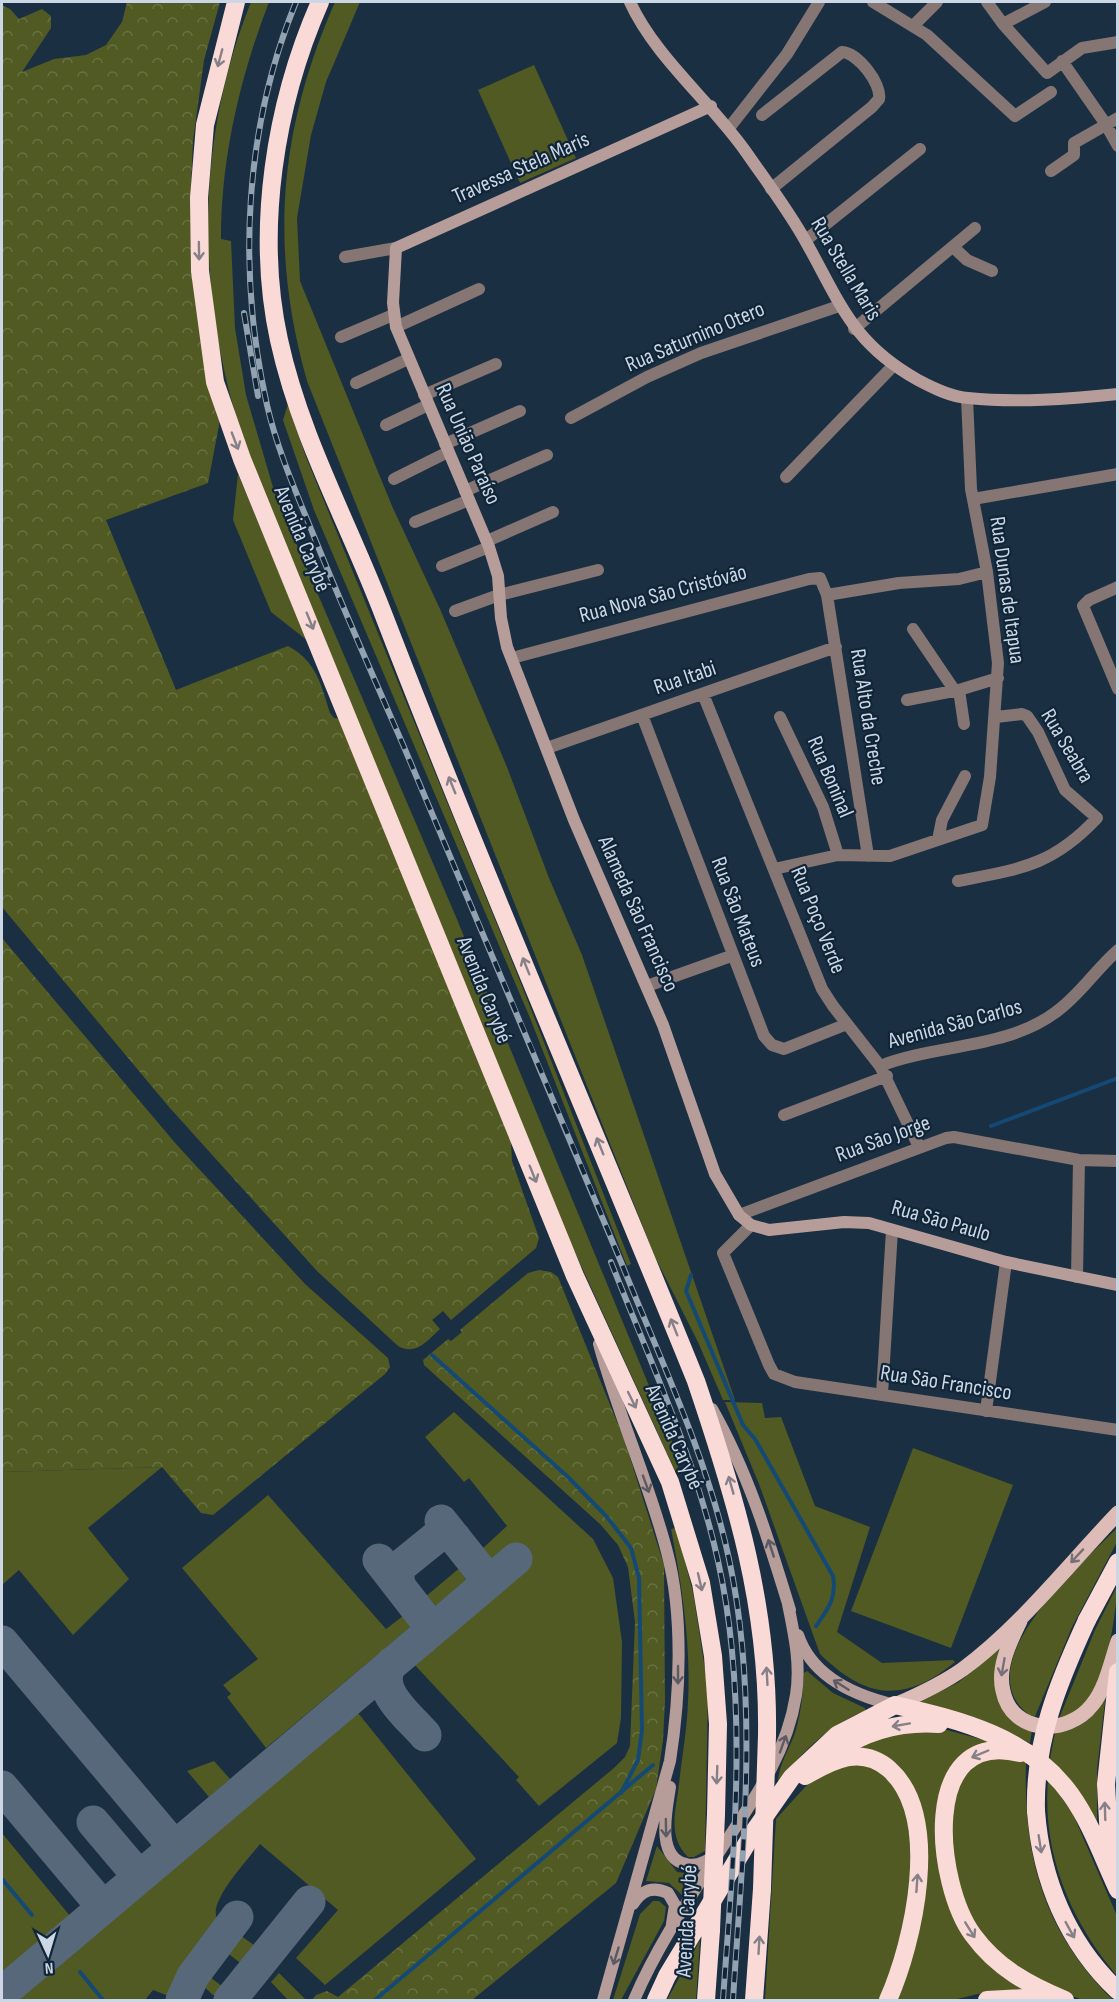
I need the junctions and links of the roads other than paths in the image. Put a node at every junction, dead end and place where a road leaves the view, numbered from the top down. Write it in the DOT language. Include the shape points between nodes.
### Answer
graph roads {
  1 [pos="236,2"];
  2 [pos="320,2"];
  3 [pos="630,2"];
  4 [pos="819,2"];
  5 [pos="873,2"];
  6 [pos="937,2"];
  7 [pos="987,2"];
  8 [pos="1045,2"];
  9 [pos="914,24"];
  10 [pos="1003,24"];
  11 [pos="1118,42"];
  12 [pos="1062,61"];
  13 [pos="1051,92"];
  14 [pos="711,106"];
  15 [pos="762,115"];
  16 [pos="1118,118"];
  17 [pos="1105,123"];
  18 [pos="729,128"];
  19 [pos="1118,146"];
  20 [pos="920,148"];
  21 [pos="1051,171"];
  22 [pos="771,189"];
  23 [pos="975,228"];
  24 [pos="806,240"];
  25 [pos="953,247"];
  26 [pos="396,248"];
  27 [pos="345,257"];
  28 [pos="992,271"];
  29 [pos="479,289"];
  30 [pos="839,306"];
  31 [pos="395,321"];
  32 [pos="854,329"];
  33 [pos="341,337"];
  34 [pos="408,359"];
  35 [pos="496,364"];
  36 [pos="893,366"];
  37 [pos="356,383"];
  38 [pos="1118,394"];
  39 [pos="967,398"];
  40 [pos="426,400"];
  41 [pos="520,411"];
  42 [pos="571,418"];
  43 [pos="386,425"];
  44 [pos="446,448"];
  45 [pos="547,455"];
  46 [pos="1118,474"];
  47 [pos="786,477"];
  48 [pos="394,479"];
  49 [pos="467,495"];
  50 [pos="973,499"];
  51 [pos="553,512"];
  52 [pos="415,522"];
  53 [pos="488,544"];
  54 [pos="442,566"];
  55 [pos="598,570"];
  56 [pos="987,572"];
  57 [pos="1118,587"];
  58 [pos="826,589"];
  59 [pos="500,595"];
  60 [pos="455,611"];
  61 [pos="913,629"];
  62 [pos="836,647"];
  63 [pos="512,658"];
  64 [pos="998,678"];
  65 [pos="1118,689"];
  66 [pos="957,691"];
  67 [pos="703,694"];
  68 [pos="907,700"];
  69 [pos="642,715"];
  70 [pos="780,717"];
  71 [pos="996,717"];
  72 [pos="964,724"];
  73 [pos="547,748"];
  74 [pos="965,776"];
  75 [pos="938,840"];
  76 [pos="838,855"];
  77 [pos="868,856"];
  78 [pos="774,869"];
  79 [pos="958,881"];
  80 [pos="1118,950"];
  81 [pos="732,956"];
  82 [pos="647,986"];
  83 [pos="847,1024"];
  84 [pos="884,1071"];
  85 [pos="784,1115"];
  86 [pos="919,1147"];
  87 [pos="1078,1160"];
  88 [pos="1118,1161"];
  89 [pos="739,1215"];
  90 [pos="751,1225"];
  91 [pos="892,1230"];
  92 [pos="1006,1262"];
  93 [pos="1077,1277"];
  94 [pos="1118,1285"];
  95 [pos="590,1308"];
  96 [pos="696,1381"];
  97 [pos="882,1394"];
  98 [pos="986,1411"];
  99 [pos="1118,1430"];
  100 [pos="1118,1513"];
  101 [pos="1118,1562"];
  102 [pos="789,1604"];
  103 [pos="1024,1612"];
  104 [pos="1118,1641"];
  105 [pos="1118,1672"];
  106 [pos="895,1706"];
  107 [pos="675,1728"];
  108 [pos="1000,1737"];
  109 [pos="1036,1759"];
  110 [pos="806,1776"];
  111 [pos="755,1830"];
  112 [pos="722,1849"];
  113 [pos="1118,1889"];
  114 [pos="629,1911"];
  115 [pos="666,1937"];
  116 [pos="1118,1991"];
  117 [pos="603,2001"];
  118 [pos="634,2001"];
  119 [pos="656,2001"];
  120 [pos="706,2001"];
  121 [pos="754,2001"];
  122 [pos="888,2001"];
  123 [pos="987,2001"];
  124 [pos="1043,2001"];
  125 [pos="1065,2001"];
  1 -- 95 [label="highway, Avenida Carybé, one-way" via="205,126 199,198 200,271 215,382 242,459"];
  96 -- 2 [label="highway, Avenida Carybé, one-way" via="320,463 279,339 272,286 274,160 286,97"];
  3 -- 14 [label="street, Rua Stella Maris" via="649,33"];
  4 -- 18 [label="street" via="787,54"];
  5 -- 9 [label="street"];
  6 -- 9 [label="street"];
  7 -- 10 [label="street"];
  8 -- 10 [label="street"];
  9 -- 13 [label="street" via="1015,116"];
  10 -- 12 [label="street" via="1047,73"];
  11 -- 12 [label="street" via="1082,48"];
  12 -- 17 [label="street"];
  14 -- 18 [label="street, Rua Stella Maris"];
  14 -- 26 [label="street, Travessa Stela Maris"];
  15 -- 22 [label="street" via="842,52 855,57 879,89 879,99 872,107"];
  16 -- 17 [label="street"];
  17 -- 19 [label="street"];
  17 -- 21 [label="street" via="1074,143 1074,155"];
  18 -- 22 [label="street, Rua Stella Maris"];
  20 -- 24 [label="street"];
  22 -- 24 [label="street, Rua Stella Maris"];
  23 -- 25 [label="street"];
  24 -- 30 [label="street, Rua Stella Maris"];
  25 -- 28 [label="street" via="967,260"];
  25 -- 32 [label="street"];
  26 -- 27 [label="street, Travessa Stela Maris"];
  26 -- 31 [label="street, Rua União Paraíso"];
  29 -- 31 [label="street"];
  30 -- 32 [label="street, Rua Stella Maris"];
  30 -- 42 [label="street, Rua Saturnino Otero" via="701,353"];
  31 -- 33 [label="street"];
  31 -- 34 [label="street, Rua União Paraíso"];
  32 -- 36 [label="street, Rua Stella Maris"];
  34 -- 37 [label="street"];
  34 -- 40 [label="street, Rua União Paraíso"];
  35 -- 40 [label="street"];
  36 -- 39 [label="street, Rua Stella Maris" via="927,385"];
  36 -- 47 [label="street"];
  38 -- 39 [label="street, Rua Stella Maris" via="1070,399"];
  39 -- 50 [label="street, Rua Dunas de Itapua"];
  40 -- 43 [label="street"];
  40 -- 44 [label="street, Rua União Paraíso"];
  41 -- 44 [label="street"];
  44 -- 48 [label="street"];
  44 -- 49 [label="street, Rua União Paraíso"];
  45 -- 49 [label="street"];
  46 -- 50 [label="street"];
  49 -- 52 [label="street"];
  49 -- 53 [label="street, Rua União Paraíso"];
  50 -- 56 [label="street, Rua Dunas de Itapua"];
  51 -- 53 [label="street"];
  53 -- 54 [label="street"];
  53 -- 59 [label="street, Rua União Paraíso"];
  55 -- 59 [label="street"];
  56 -- 58 [label="street, Rua Nova São Cristóvão" via="959,579"];
  56 -- 64 [label="street, Rua Dunas de Itapua"];
  57 -- 65 [label="street" via="1083,606"];
  58 -- 62 [label="street, Rua Alto da Creche"];
  58 -- 63 [label="street, Rua Nova São Cristóvão" via="816,578 774,587"];
  59 -- 60 [label="street"];
  59 -- 63 [label="street, Rua União Paraíso" via="504,639"];
  61 -- 66 [label="street"];
  62 -- 67 [label="street, Rua Itabi"];
  62 -- 77 [label="street, Rua Alto da Creche"];
  63 -- 73 [label="street, Alameda São Francisco"];
  64 -- 66 [label="street"];
  64 -- 71 [label="street, Rua Dunas de Itapua"];
  66 -- 68 [label="street"];
  66 -- 72 [label="street"];
  67 -- 69 [label="street, Rua Itabi"];
  67 -- 78 [label="street, Rua Poço Verde"];
  69 -- 73 [label="street, Rua Itabi"];
  69 -- 81 [label="street, Rua São Mateus"];
  70 -- 76 [label="street, Rua Boninal" via="823,807"];
  71 -- 75 [label="street, Rua Dunas de Itapua" via="983,822 975,829"];
  71 -- 79 [label="street, Rua Seabra" via="1027,716 1065,790 1097,818 1072,842 1041,862"];
  73 -- 82 [label="street, Alameda São Francisco"];
  74 -- 75 [label="street" via="942,820"];
  75 -- 77 [label="street" via="899,854"];
  76 -- 77 [label="street"];
  76 -- 78 [label="street"];
  78 -- 83 [label="street, Rua Poço Verde" via="822,989"];
  80 -- 84 [label="street, Avenida São Carlos" via="1071,1000 1041,1023"];
  81 -- 82 [label="street"];
  81 -- 83 [label="street, Rua São Mateus" via="758,1024 772,1045 784,1048"];
  82 -- 89 [label="street, Alameda São Francisco" via="722,1188"];
  83 -- 84 [label="street, Rua Poço Verde"];
  84 -- 85 [label="street, Avenida São Carlos"];
  84 -- 86 [label="street, Rua Poço Verde"];
  86 -- 87 [label="street, Rua São Jorge" via="954,1137"];
  86 -- 89 [label="street, Rua São Jorge"];
  87 -- 88 [label="street, Rua São Jorge"];
  87 -- 93 [label="street"];
  89 -- 90 [label="street, Alameda São Francisco"];
  90 -- 91 [label="street, Rua São Paulo" via="769,1230 861,1222"];
  90 -- 97 [label="street, Rua São Francisco" via="723,1252 771,1370 787,1381"];
  91 -- 92 [label="street, Rua São Paulo"];
  91 -- 97 [label="street"];
  92 -- 93 [label="street, Rua São Paulo"];
  92 -- 98 [label="street"];
  93 -- 94 [label="street, Rua São Paulo"];
  95 -- 107 [label="street, one-way" via="612,1391 668,1555 677,1645"];
  95 -- 120 [label="highway, Avenida Carybé, one-way, bridge" via="670,1482 701,1583 717,1694 716,1814"];
  102 -- 96 [label="street, one-way" via="732,1446"];
  121 -- 96 [label="highway, Avenida Carybé, one-way, bridge" via="762,1889 766,1659 754,1583 728,1475"];
  97 -- 98 [label="street, Rua São Francisco"];
  98 -- 99 [label="street, Rua São Francisco"];
  100 -- 103 [label="main road, one-way"];
  101 -- 116 [label="highway, one-way, bridge" via="1056,1689 1036,1768 1042,1860 1062,1915 1094,1967"];
  106 -- 102 [label="street, one-way" via="858,1695 820,1669 805,1650"];
  112 -- 102 [label="street, one-way" via="763,1786 792,1717 798,1674"];
  103 -- 104 [label="main road, one-way" via="1007,1651 1002,1683 1008,1705 1034,1725 1061,1726 1088,1711 1101,1690"];
  103 -- 106 [label="main road" via="964,1668"];
  113 -- 105 [label="highway, one-way" via="1108,1851 1105,1808"];
  106 -- 108 [label="highway" via="949,1718"];
  106 -- 111 [label="highway" via="855,1723 820,1748 792,1777"];
  107 -- 112 [label="street, one-way" via="666,1819 669,1850 679,1862 692,1865 707,1861"];
  107 -- 114 [label="street" via="668,1769"];
  108 -- 109 [label="highway"];
  108 -- 110 [label="highway, one-way" via="942,1725 900,1725 848,1743"];
  109 -- 113 [label="highway" via="1072,1796"];
  109 -- 125 [label="highway, one-way" via="994,1749 963,1764 953,1780 946,1808 945,1863 957,1905 972,1935 1000,1965"];
  110 -- 111 [label="highway"];
  122 -- 110 [label="highway, one-way" via="908,1945 917,1887 917,1831 909,1799 890,1770 866,1758 840,1758"];
  111 -- 119 [label="highway" via="667,1976"];
  112 -- 115 [label="street"];
  114 -- 115 [label="street" via="646,1891 668,1893 675,1912"];
  114 -- 117 [label="street, one-way"];
  115 -- 118 [label="street"];
  123 -- 124 [label="highway"];
}
